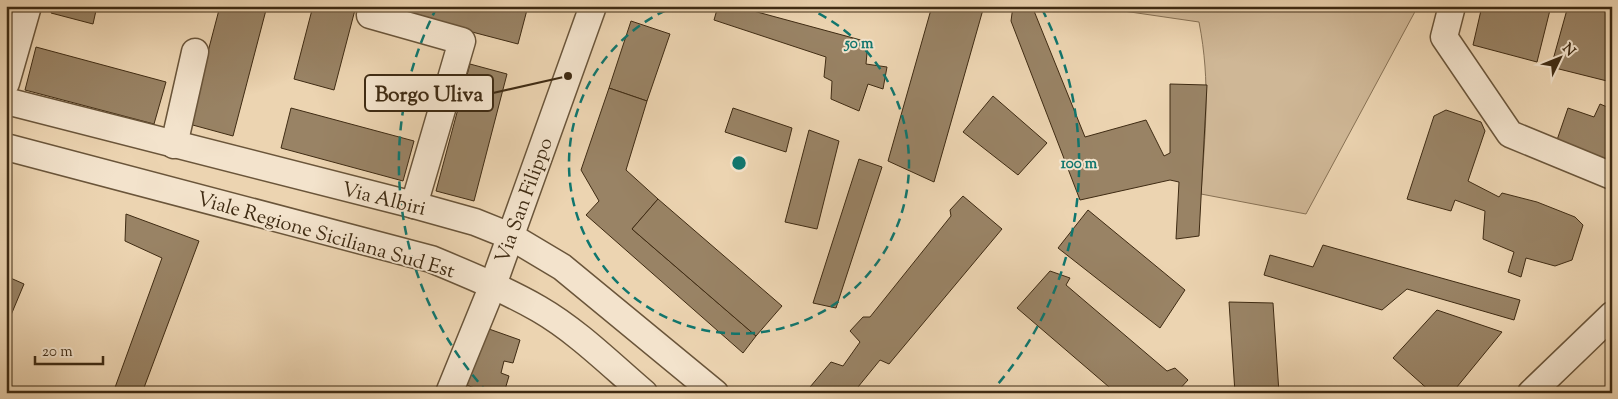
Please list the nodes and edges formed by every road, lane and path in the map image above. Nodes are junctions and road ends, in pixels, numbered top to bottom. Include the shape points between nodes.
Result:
1 (28, 6) edge
2 (372, 6) edge
3 (594, 6) edge
4 (1452, 6) edge
5 (195, 52) dead end
6 (6, 83) edge
7 (6, 101) edge
8 (174, 145) junction
9 (6, 147) edge
10 (1612, 176) edge
11 (414, 205) junction
12 (510, 236) junction
13 (493, 285) junction
14 (1612, 315) edge
15 (449, 393) edge
16 (644, 393) edge
17 (714, 393) edge
18 (1530, 393) edge

1 - 6 street
2 - 11 street via 370,15 462,41
3 - 12 street, Via San Filippo
4 - 10 street via 1444,37 1510,134
5 - 8 street
7 - 8 street, Via Albiri
8 - 11 street, Via Albiri
9 - 13 street, Viale Regione Siciliana Sud Est via 430,260
11 - 12 street, Via Albiri via 475,222
12 - 13 street, Via San Filippo
12 - 17 street, Via Albiri via 562,268
13 - 15 street, Via San Filippo
13 - 16 street, Viale Regione Siciliana Sud Est via 540,310 592,348
14 - 18 street

